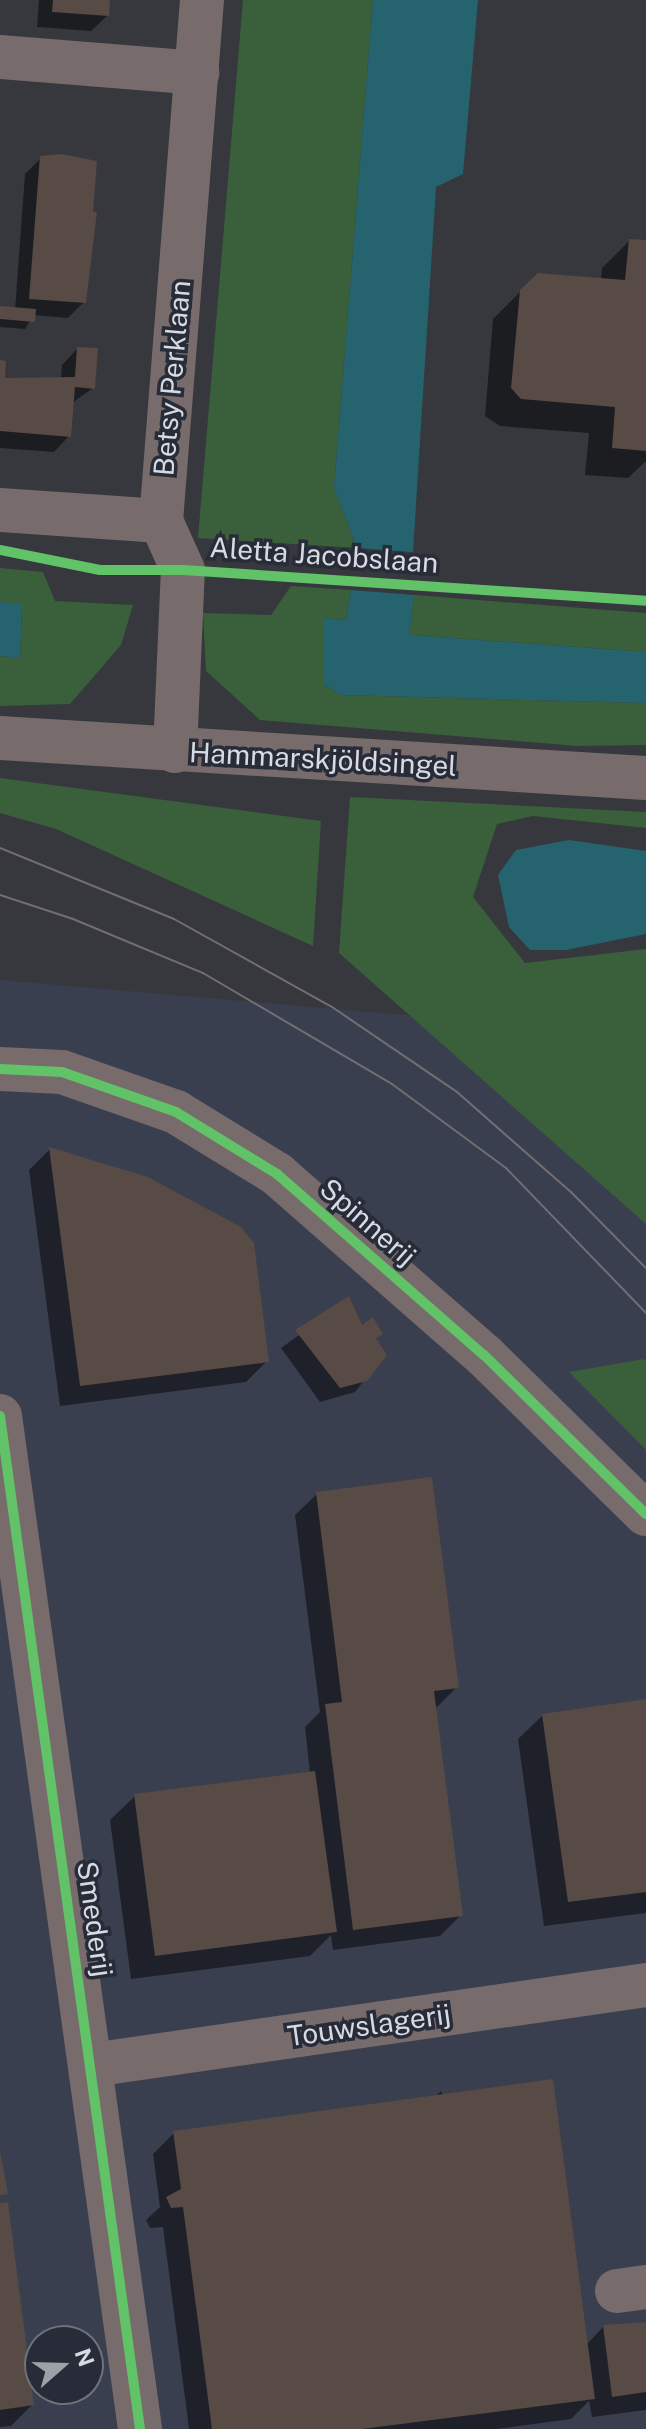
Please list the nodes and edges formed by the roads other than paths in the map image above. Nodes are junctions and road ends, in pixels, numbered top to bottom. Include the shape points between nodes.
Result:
1 (202, 0) edge
2 (0, 57) edge
3 (197, 73) junction
4 (0, 510) edge
5 (161, 521) junction
6 (0, 738) edge
7 (175, 751) junction
8 (646, 778) edge
9 (0, 1069) edge
10 (0, 1416) edge
11 (646, 1514) edge
12 (646, 1985) edge
13 (92, 2065) junction
14 (140, 2429) edge

1 - 3 street, Betsy Perklaan
2 - 3 street
3 - 5 street, Betsy Perklaan
4 - 5 street
5 - 7 street, Betsy Perklaan via 183,570
6 - 7 street, Hammarskjöldsingel
7 - 8 street, Hammarskjöldsingel
9 - 11 street, Spinnerij via 62,1072 176,1112 277,1174 484,1355
10 - 13 street, Smederij
12 - 13 street, Touwslagerij
13 - 14 street, Smederij

